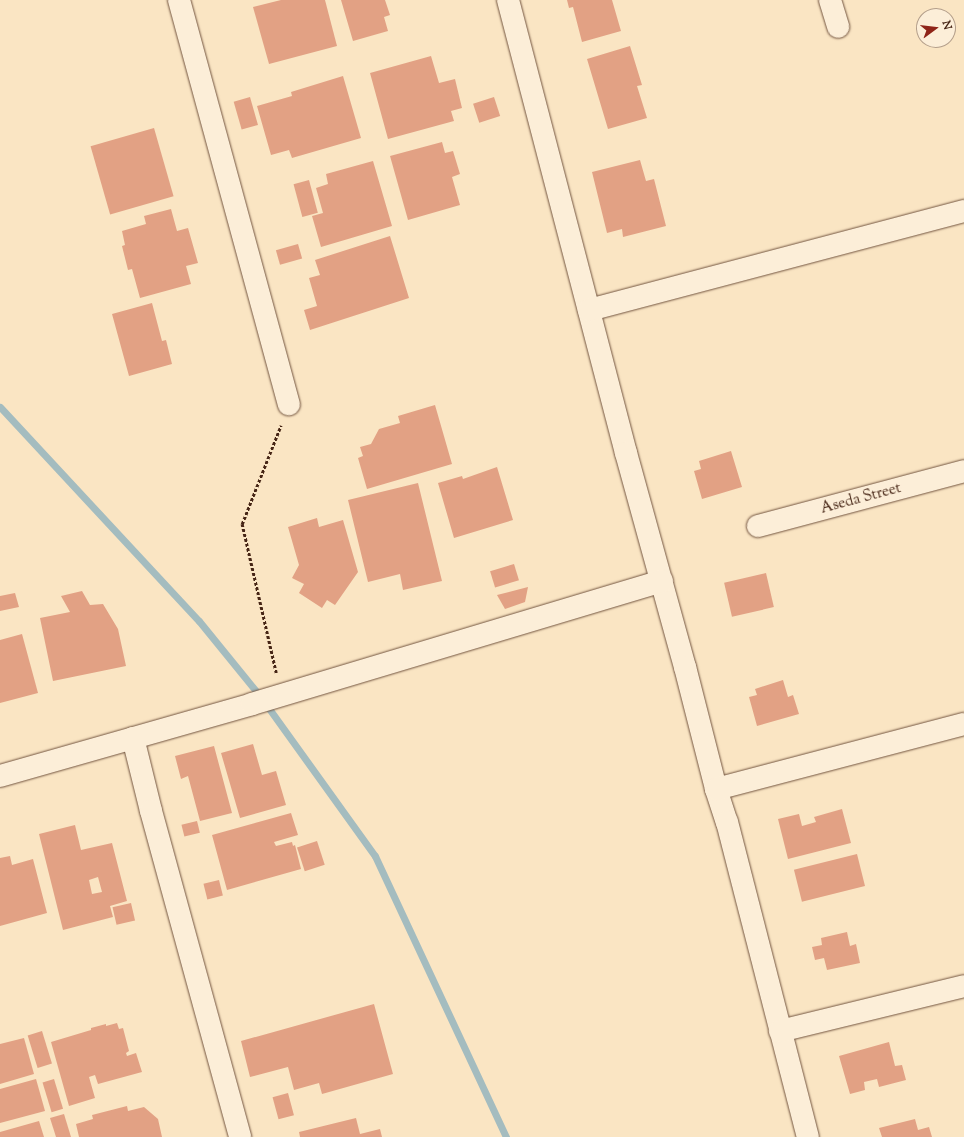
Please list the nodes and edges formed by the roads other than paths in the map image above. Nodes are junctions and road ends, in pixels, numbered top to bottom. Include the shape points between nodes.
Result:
1 (179, 0) edge
2 (508, 0) edge
3 (830, 0) edge
4 (838, 27) dead end
5 (964, 211) edge
6 (589, 310) junction
7 (289, 404) road end
8 (964, 471) edge
9 (758, 526) dead end
10 (662, 581) junction
11 (964, 724) edge
12 (133, 738) junction
13 (0, 776) edge
14 (716, 789) junction
15 (964, 986) edge
16 (780, 1031) junction
17 (240, 1137) edge
18 (808, 1137) edge

1 - 7 street
2 - 6 street
3 - 4 street
5 - 6 street
6 - 10 street
8 - 9 street, Aseda Street
10 - 12 street
10 - 14 street
11 - 14 street
12 - 13 street
12 - 17 street
14 - 16 street via 727,822
15 - 16 street
16 - 18 street

